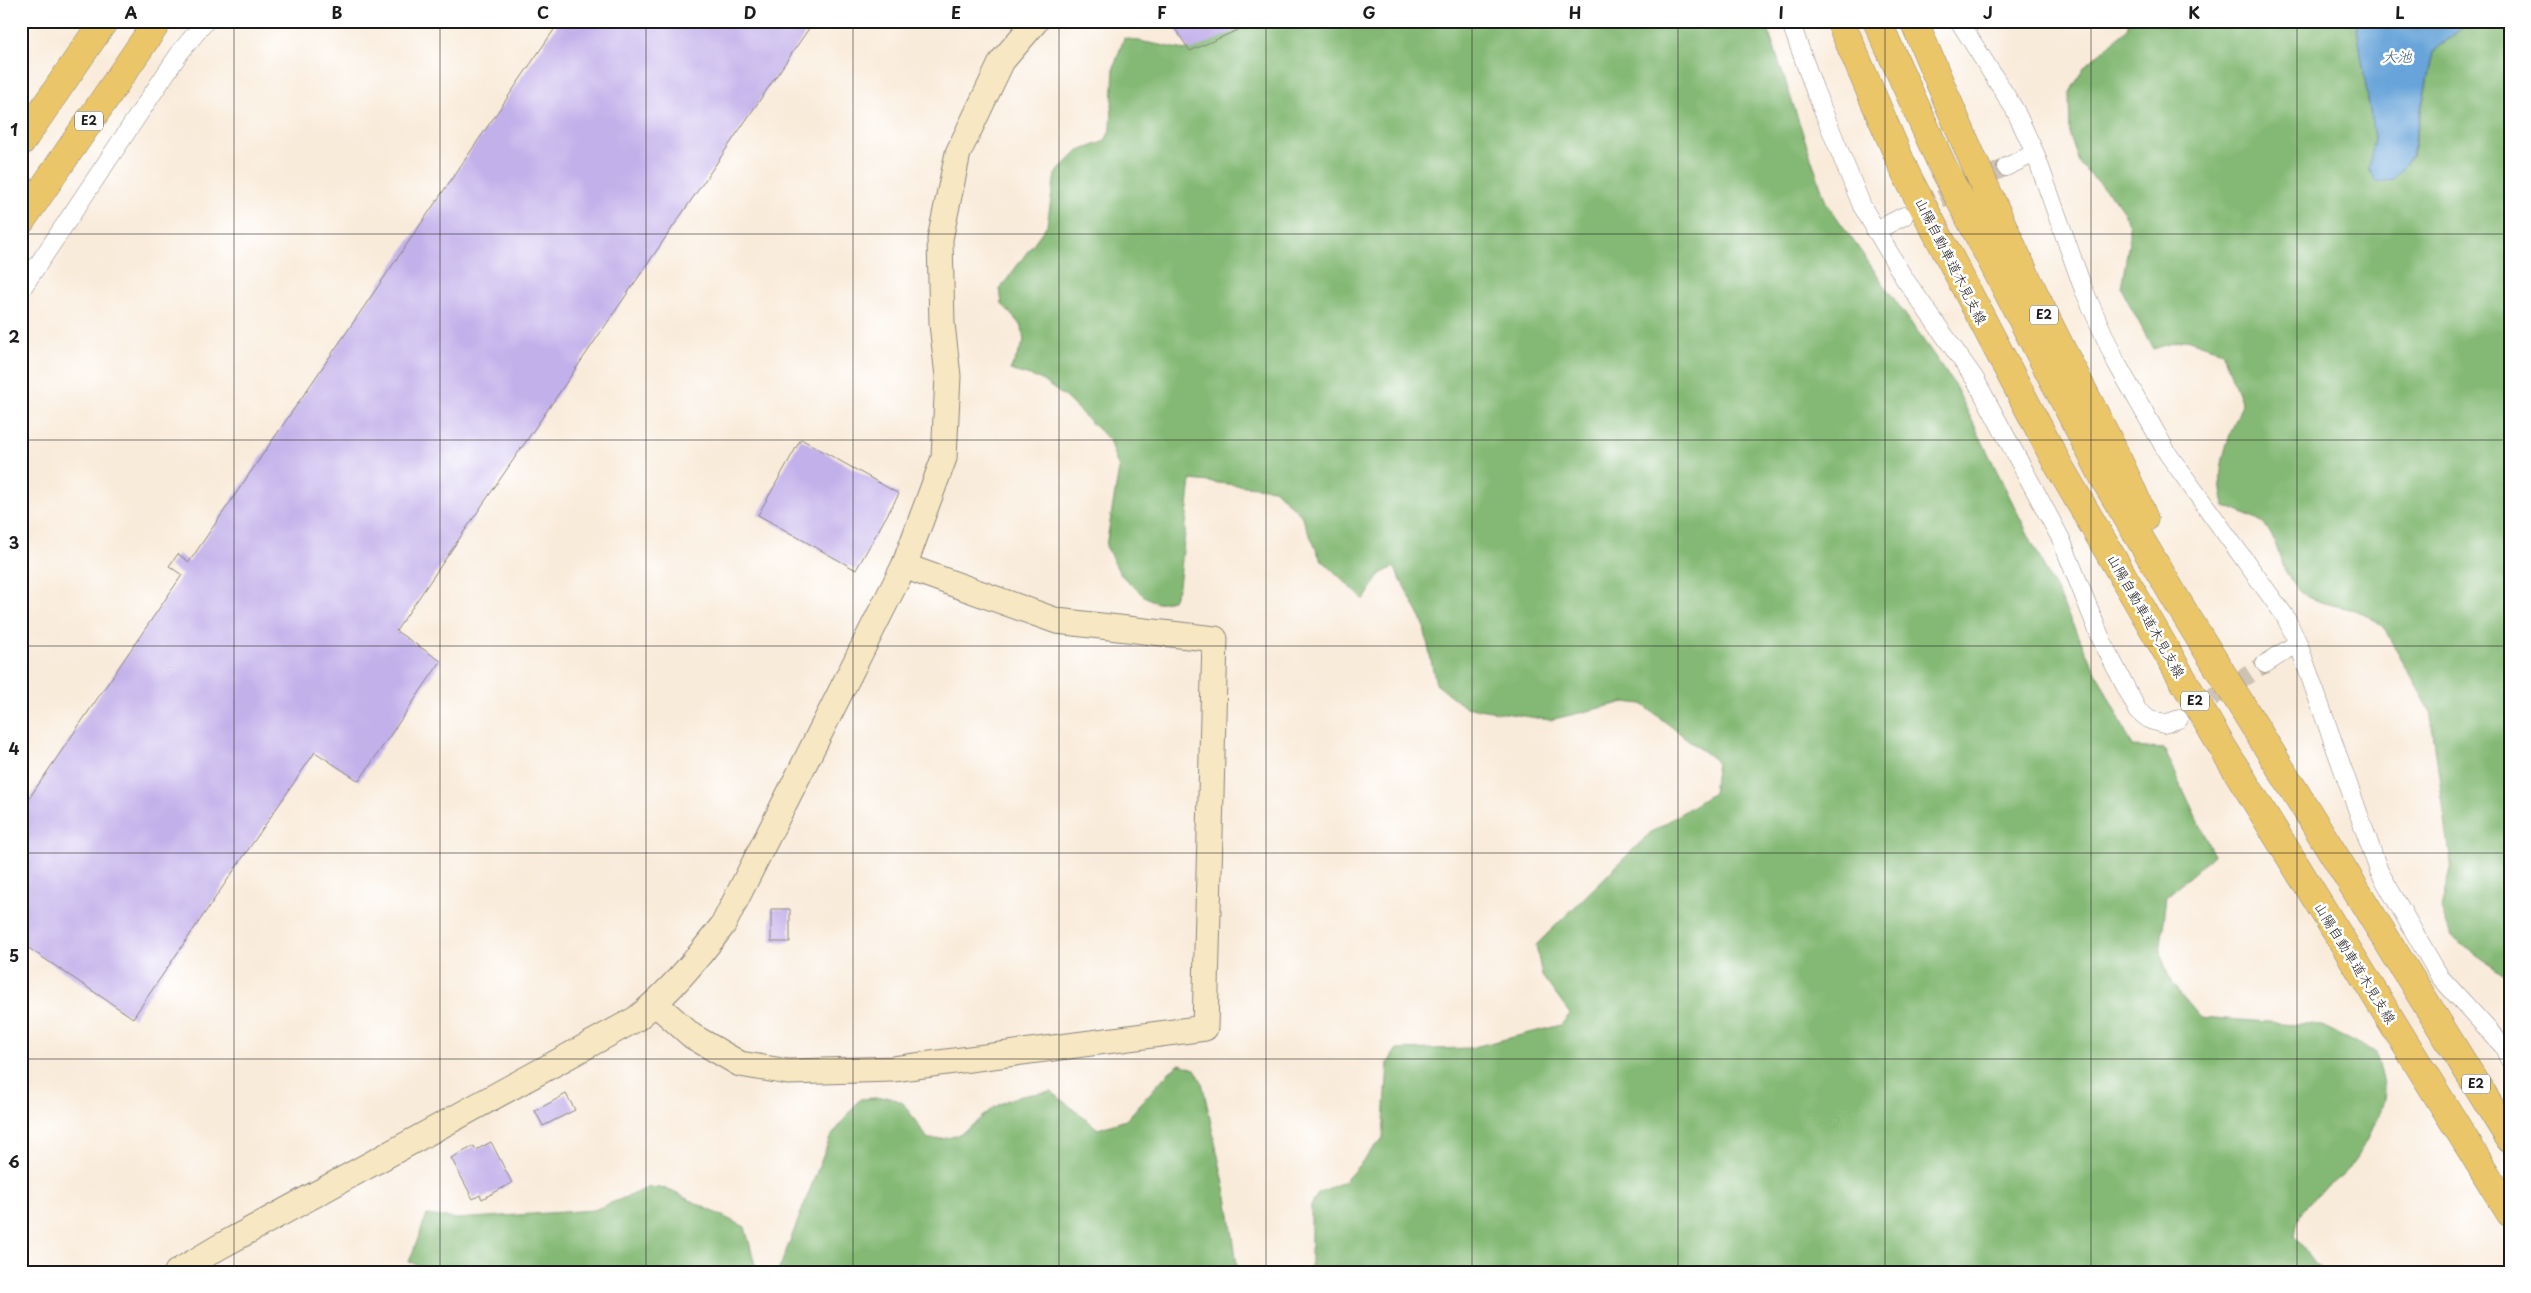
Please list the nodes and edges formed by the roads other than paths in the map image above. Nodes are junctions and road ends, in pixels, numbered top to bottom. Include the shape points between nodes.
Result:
1 (95, 21) edge
2 (104, 21) edge
3 (158, 21) edge
4 (206, 21) edge
5 (1036, 21) edge
6 (1790, 21) edge
7 (1840, 21) edge
8 (1877, 21) edge
9 (1914, 21) edge
10 (1959, 21) edge
11 (40, 115) junction
12 (21, 142) edge
13 (2035, 153) junction
14 (2006, 167) tunnel mouth
15 (1904, 216) tunnel mouth
16 (21, 221) edge
17 (1875, 231) junction
18 (21, 290) edge
19 (904, 566) junction
20 (2180, 606) junction
21 (2298, 642) junction
22 (2265, 664) tunnel mouth
23 (2178, 719) tunnel mouth
24 (656, 1004) junction
25 (2510, 1061) edge
26 (2510, 1139) edge
27 (2510, 1213) edge
28 (177, 1272) edge

1 - 11 highway
2 - 11 highway
3 - 16 highway, E2
4 - 18 street via 181,51
5 - 19 street via 1002,61 958,154 940,239 942,324 948,376 944,458
6 - 17 street via 1815,91
7 - 27 highway, 山陽自動車道木見支線 / E2 via 1906,174 2056,461 2218,740
8 - 20 highway via 1941,163 2021,320 2108,485
9 - 20 highway, E2 via 2041,308 2127,476
10 - 13 street via 2015,110
11 - 12 highway
13 - 14 street
13 - 21 street via 2083,288 2116,362 2168,454 2285,616
15 - 17 street
17 - 23 street via 1974,379 2061,539 2102,641 2138,710 2150,720 2164,724
19 - 24 street via 723,925
19 - 24 street via 1057,621 1215,639 1205,1028 893,1069 788,1072 740,1064 692,1036
20 - 26 highway, E2
21 - 22 street
21 - 25 street via 2379,871 2440,977 2503,1046
24 - 28 street via 636,1019

